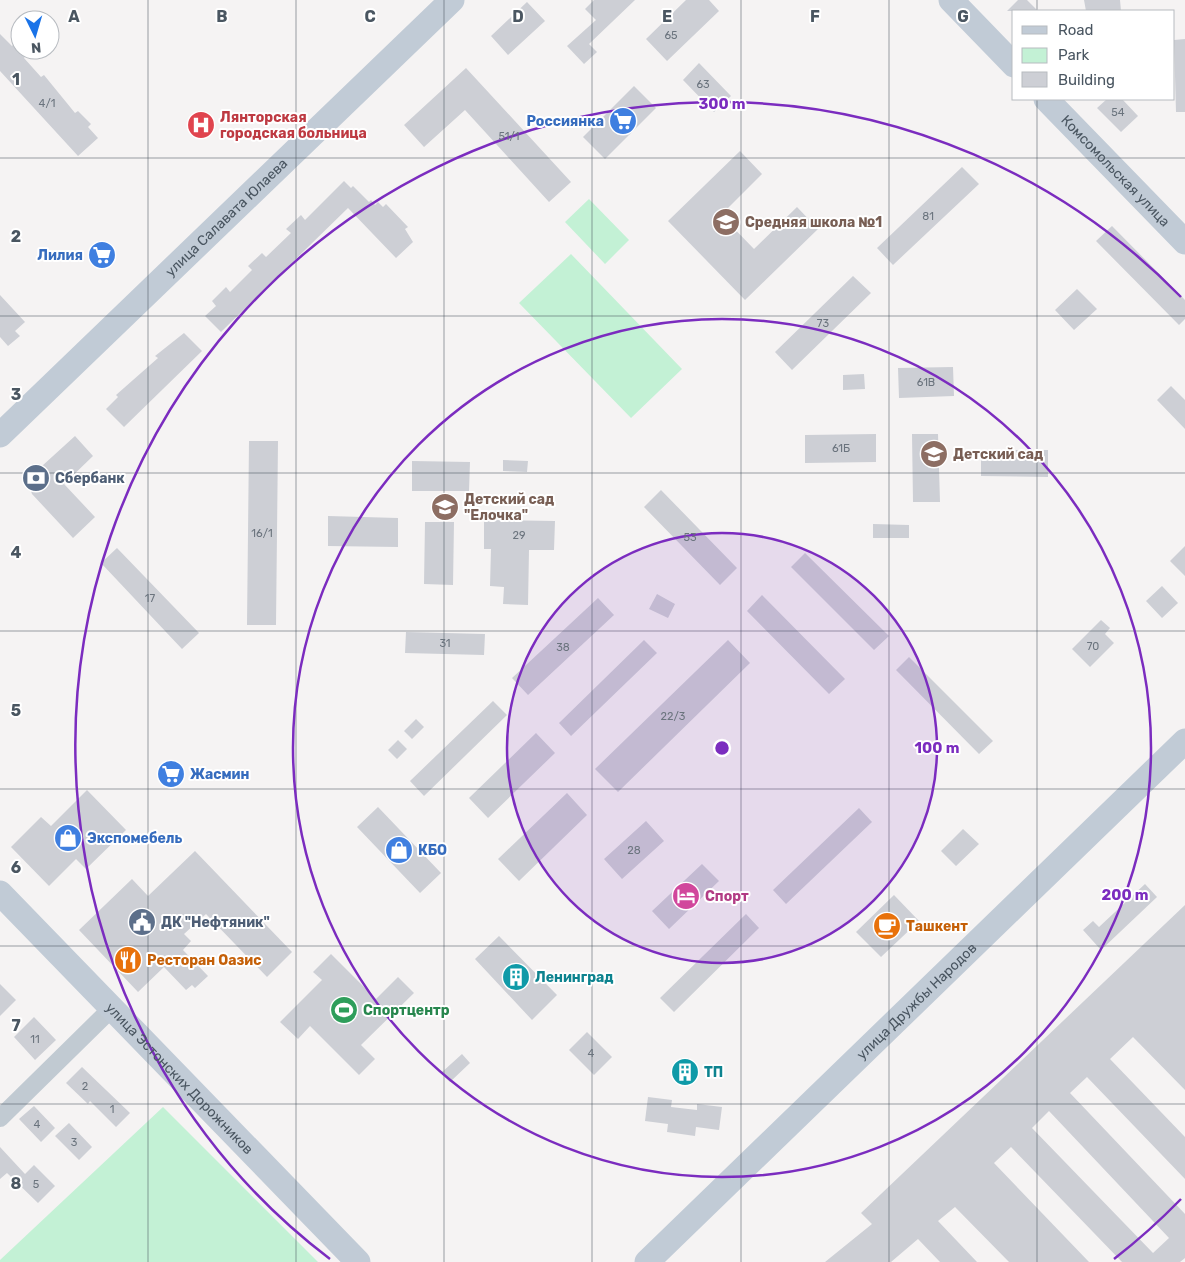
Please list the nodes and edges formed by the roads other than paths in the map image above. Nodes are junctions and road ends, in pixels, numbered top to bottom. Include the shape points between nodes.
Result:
1 (452, 0) edge
2 (951, 0) edge
3 (1012, 63) edge
4 (1047, 100) edge
5 (1185, 242) edge
6 (0, 435) edge
7 (1185, 741) edge
8 (0, 893) edge
9 (112, 1008) junction
10 (0, 1118) edge
11 (358, 1262) edge
12 (647, 1262) edge

1 - 6 main road, улица Салавата Юлаева
2 - 3 main road
4 - 5 main road, Комсомольская улица
7 - 12 main road, улица Дружбы Народов
8 - 9 main road, улица Эстонских Дорожников
9 - 10 street
9 - 11 main road, улица Эстонских Дорожников

